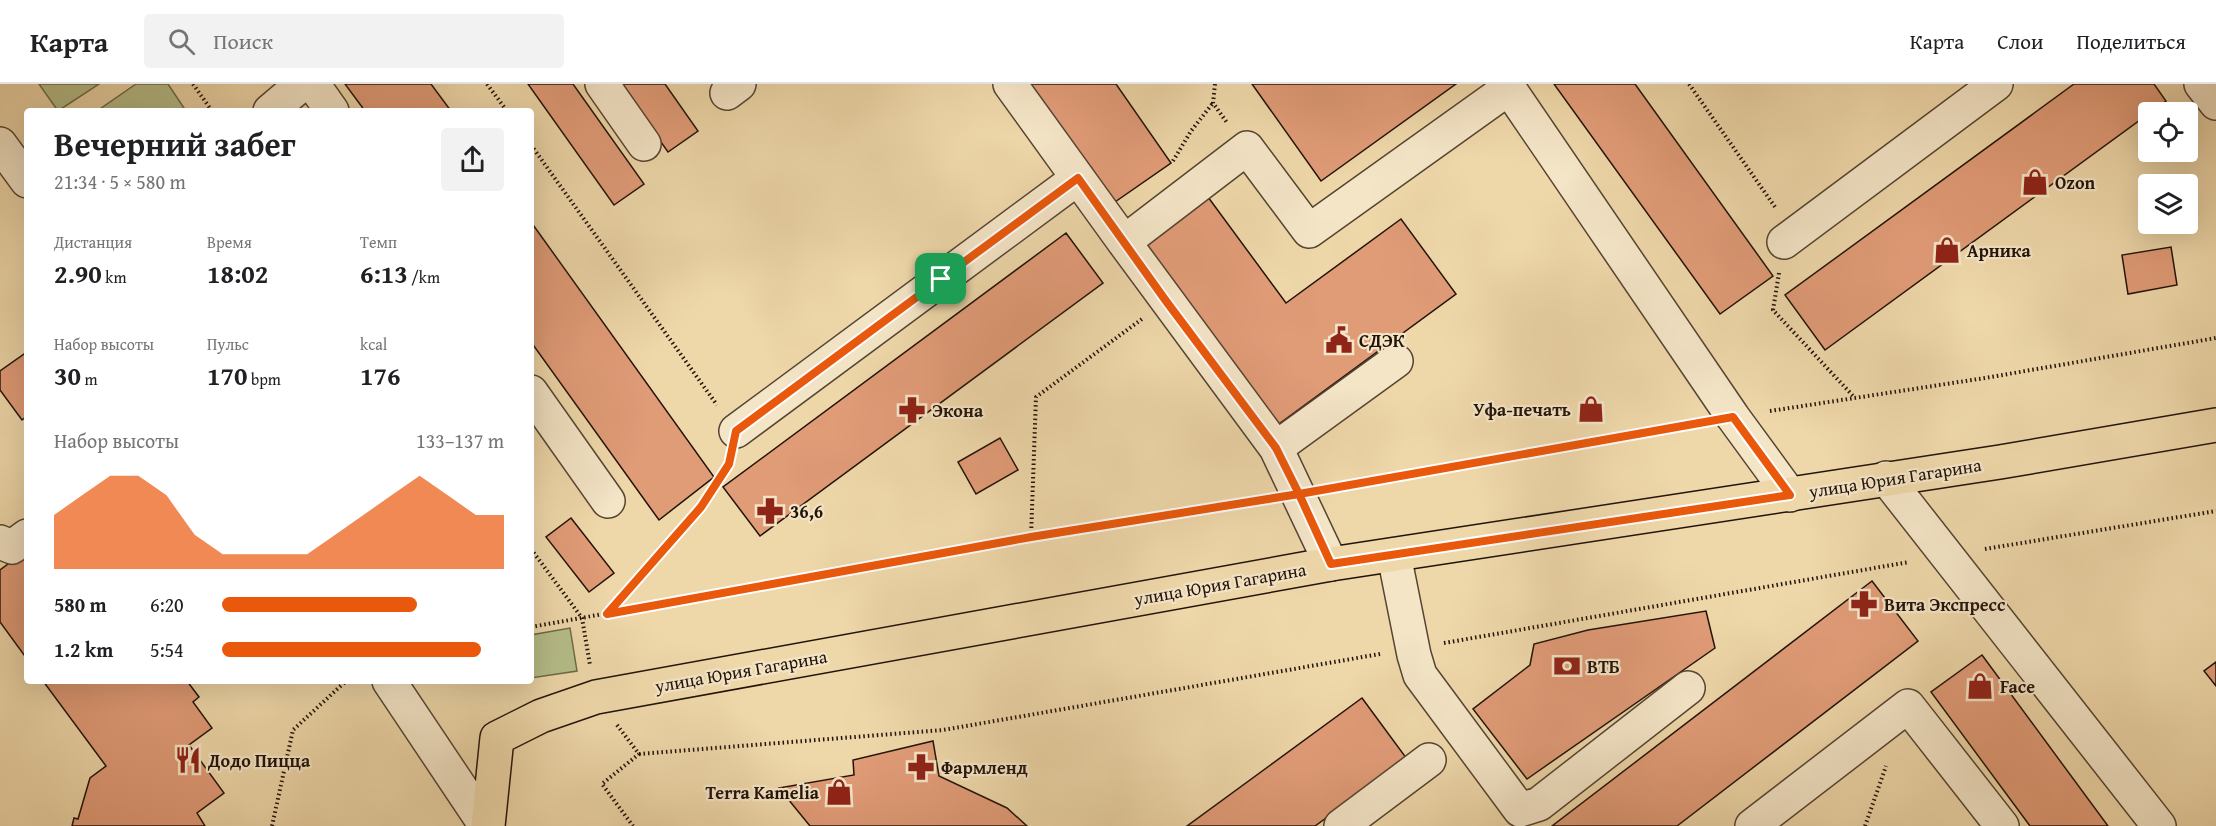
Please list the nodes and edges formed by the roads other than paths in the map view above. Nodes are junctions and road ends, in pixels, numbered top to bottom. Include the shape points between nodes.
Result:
1 (302, 84) edge
2 (313, 84) edge
3 (602, 84) edge
4 (1010, 84) edge
5 (1996, 84) edge
6 (2201, 84) edge
7 (1508, 86) edge
8 (2216, 103) edge
9 (274, 108) edge
10 (330, 108) edge
11 (0, 144) edge
12 (644, 144) dead end
13 (24, 177) edge
14 (1078, 178) junction
15 (1124, 242) junction
16 (1784, 242) dead end
17 (1396, 361) dead end
18 (534, 396) edge
19 (2216, 424) edge
20 (736, 431) road end
21 (1276, 448) junction
22 (1886, 478) junction
23 (1790, 495) junction
24 (608, 501) dead end
25 (24, 538) edge
26 (0, 542) edge
27 (1394, 555) junction
28 (1331, 564) junction
29 (391, 684) edge
30 (1688, 688) dead end
31 (1429, 760) dead end
32 (487, 826) edge
33 (1341, 826) edge
34 (1752, 826) edge
35 (2001, 826) edge
36 (2159, 826) edge

1 - 9 street
2 - 10 street
3 - 12 street
4 - 14 street
5 - 16 street
6 - 8 street
7 - 15 street via 1309,231 1247,148
7 - 23 street
11 - 13 street
14 - 15 street
14 - 20 street
15 - 21 street
17 - 21 street
18 - 24 street
19 - 22 main road, улица Юрия Гагарина
21 - 28 street
22 - 23 main road, улица Юрия Гагарина
22 - 36 street
23 - 27 main road, улица Юрия Гагарина
25 - 26 street via 12,547
27 - 28 main road, улица Юрия Гагарина
27 - 30 street via 1420,675 1520,810 1539,804
28 - 32 main road, улица Юрия Гагарина via 596,697 541,716 497,738
29 - 32 street
31 - 33 street
34 - 35 street via 1908,706

